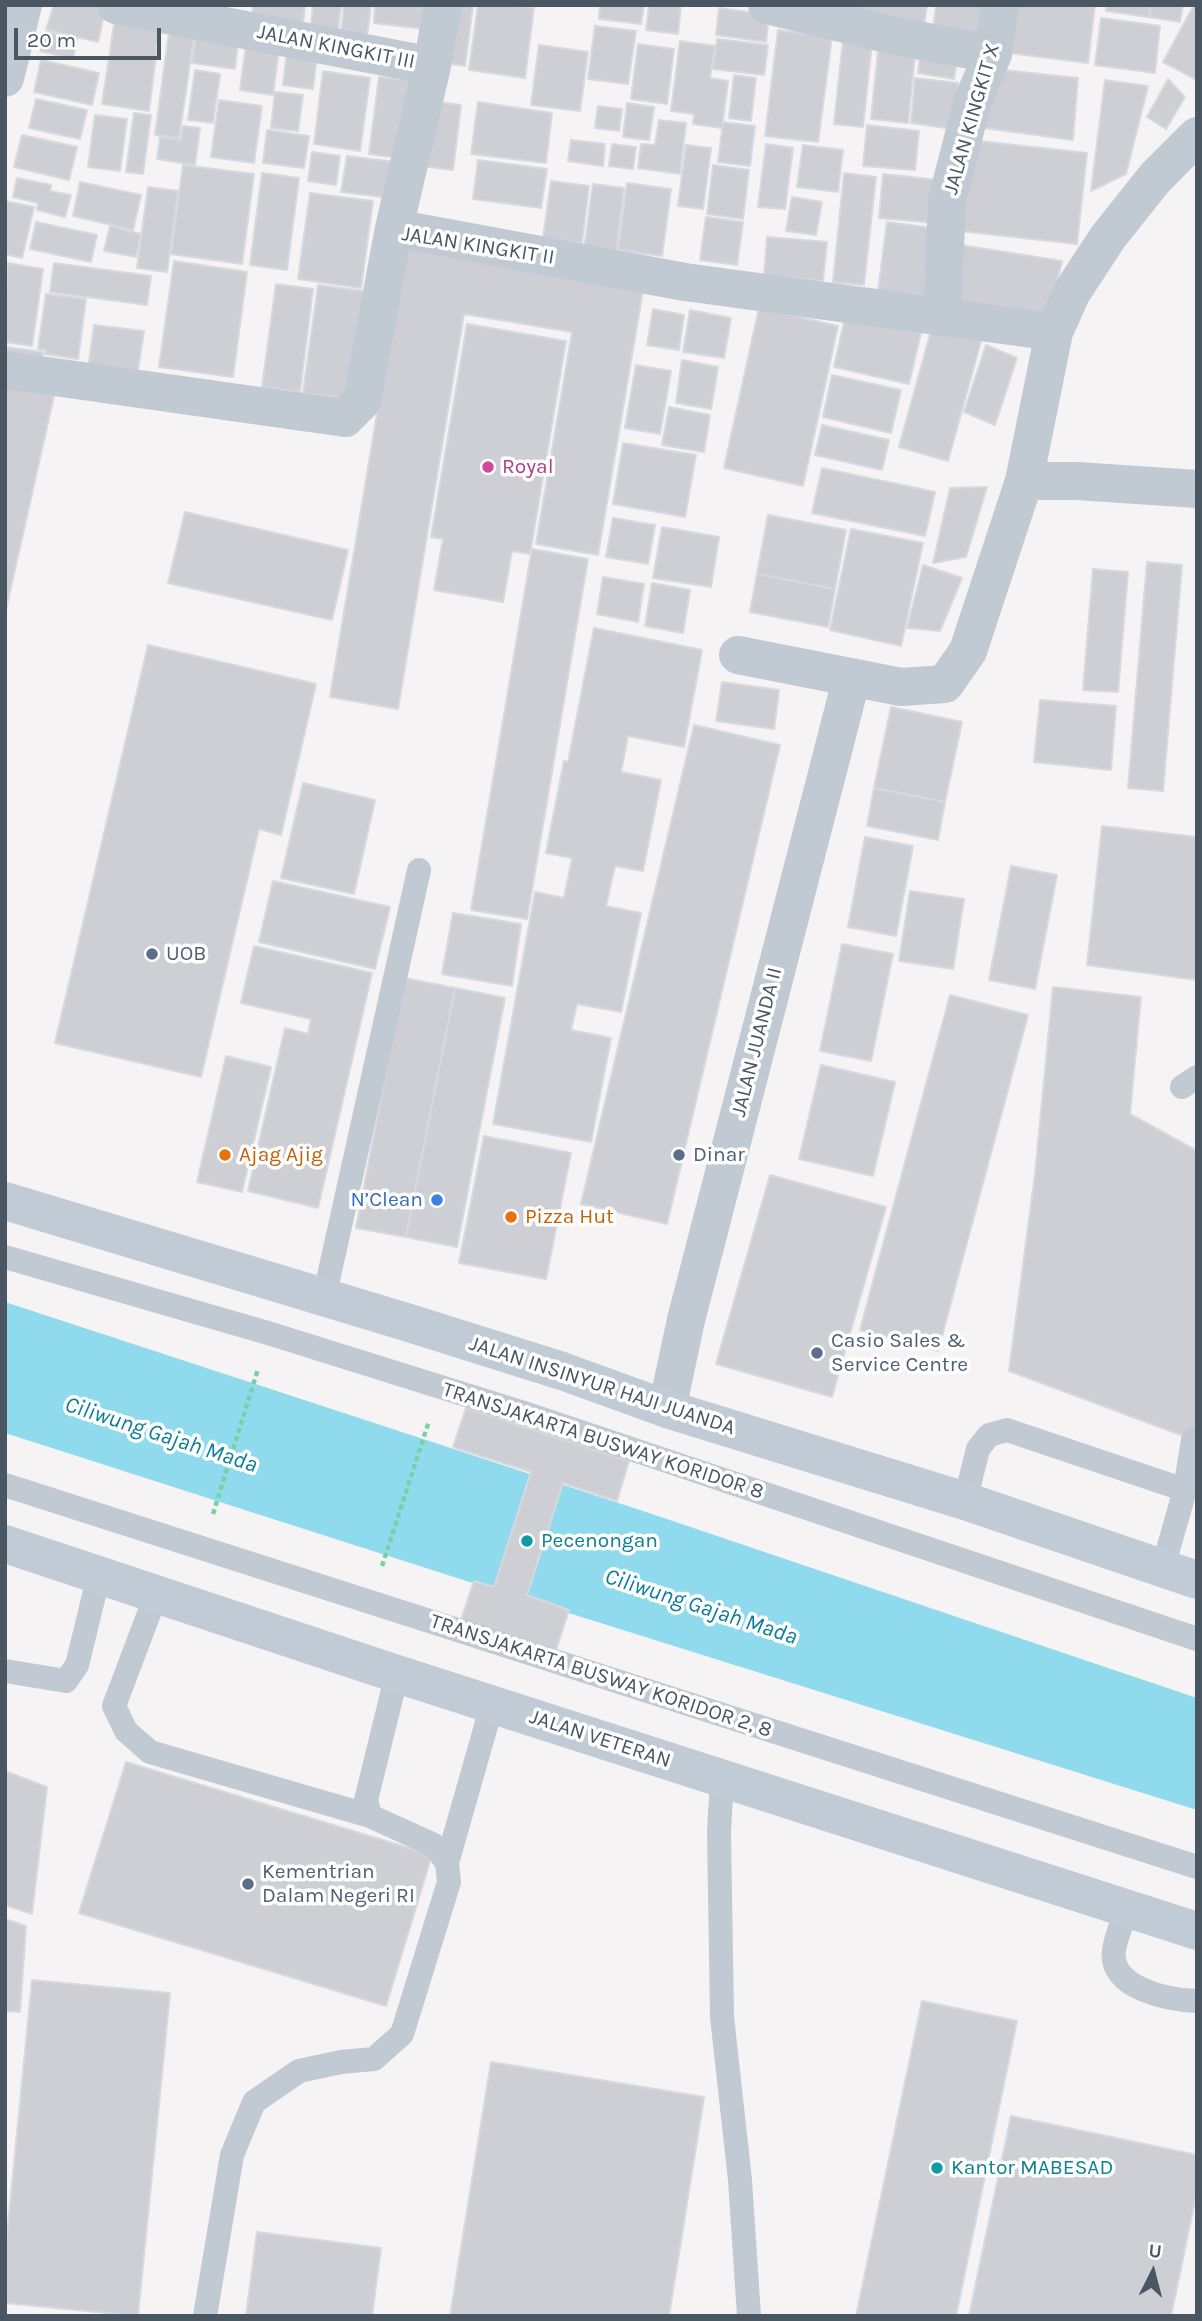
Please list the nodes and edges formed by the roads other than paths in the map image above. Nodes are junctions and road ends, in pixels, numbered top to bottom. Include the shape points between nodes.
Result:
1 (23, 5) edge
2 (116, 5) edge
3 (443, 5) edge
4 (766, 5) edge
5 (1000, 5) edge
6 (993, 54) junction
7 (432, 66) junction
8 (5, 78) edge
9 (1197, 136) edge
10 (394, 228) junction
11 (942, 316) junction
12 (1054, 332) junction
13 (5, 370) edge
14 (1024, 481) junction
15 (1197, 489) edge
16 (738, 655) dead end
17 (852, 677) junction
18 (419, 870) dead end
19 (5, 1200) edge
20 (5, 1257) edge
21 (324, 1298) junction
22 (667, 1409) junction
23 (1193, 1440) dead end
24 (5, 1485) edge
25 (1185, 1490) junction
26 (965, 1501) junction
27 (5, 1544) edge
28 (1180, 1573) edge
29 (99, 1575) junction
30 (156, 1595) junction
31 (1197, 1639) edge
32 (5, 1671) edge
33 (397, 1674) junction
34 (492, 1705) junction
35 (722, 1779) junction
36 (370, 1815) junction
37 (447, 1863) junction
38 (1197, 1867) edge
39 (1127, 1908) junction
40 (1197, 1930) edge
41 (1197, 2001) edge
42 (205, 2316) edge
43 (749, 2316) edge

1 - 8 street
2 - 7 street, JALAN KINGKIT III
3 - 7 street
4 - 6 street
5 - 6 street, JALAN KINGKIT X
6 - 11 street, JALAN KINGKIT X via 973,100 947,201
7 - 10 street
9 - 12 street via 1155,178 1108,237 1072,292
10 - 11 street, JALAN KINGKIT II via 685,282
10 - 13 street, JALAN KINGKIT II via 362,401 345,418
11 - 12 street, JALAN KINGKIT II
12 - 14 street
14 - 15 street
14 - 17 street via 968,652 945,684 901,687
16 - 17 street
17 - 22 street, JALAN JUANDA II
18 - 21 lane
19 - 21 main road, JALAN INSINYUR HAJI JUANDA
20 - 31 lane, TRANSJAKARTA BUSWAY KORIDOR 8 via 527,1414
21 - 22 main road, JALAN INSINYUR HAJI JUANDA via 562,1371
22 - 26 main road, JALAN INSINYUR HAJI JUANDA
23 - 25 lane
24 - 38 lane, TRANSJAKARTA BUSWAY KORIDOR 2, 8
25 - 26 lane via 1007,1430 989,1435 978,1448
25 - 28 lane
26 - 28 main road, JALAN INSINYUR HAJI JUANDA
27 - 29 main road, JALAN VETERAN
29 - 30 main road, JALAN VETERAN
29 - 32 lane via 77,1665 66,1681
30 - 33 main road, JALAN VETERAN
30 - 36 lane via 114,1706 126,1731 150,1752
33 - 34 main road, JALAN VETERAN
33 - 36 lane via 366,1800
34 - 35 main road, JALAN VETERAN
34 - 37 lane
35 - 39 main road, JALAN VETERAN
35 - 43 lane via 722,2017
36 - 37 lane via 434,1845
37 - 42 lane via 449,1882 402,2034 374,2059 299,2071 254,2102 232,2155
39 - 40 main road, JALAN VETERAN
39 - 41 lane via 1113,1952 1117,1973 1148,1991

